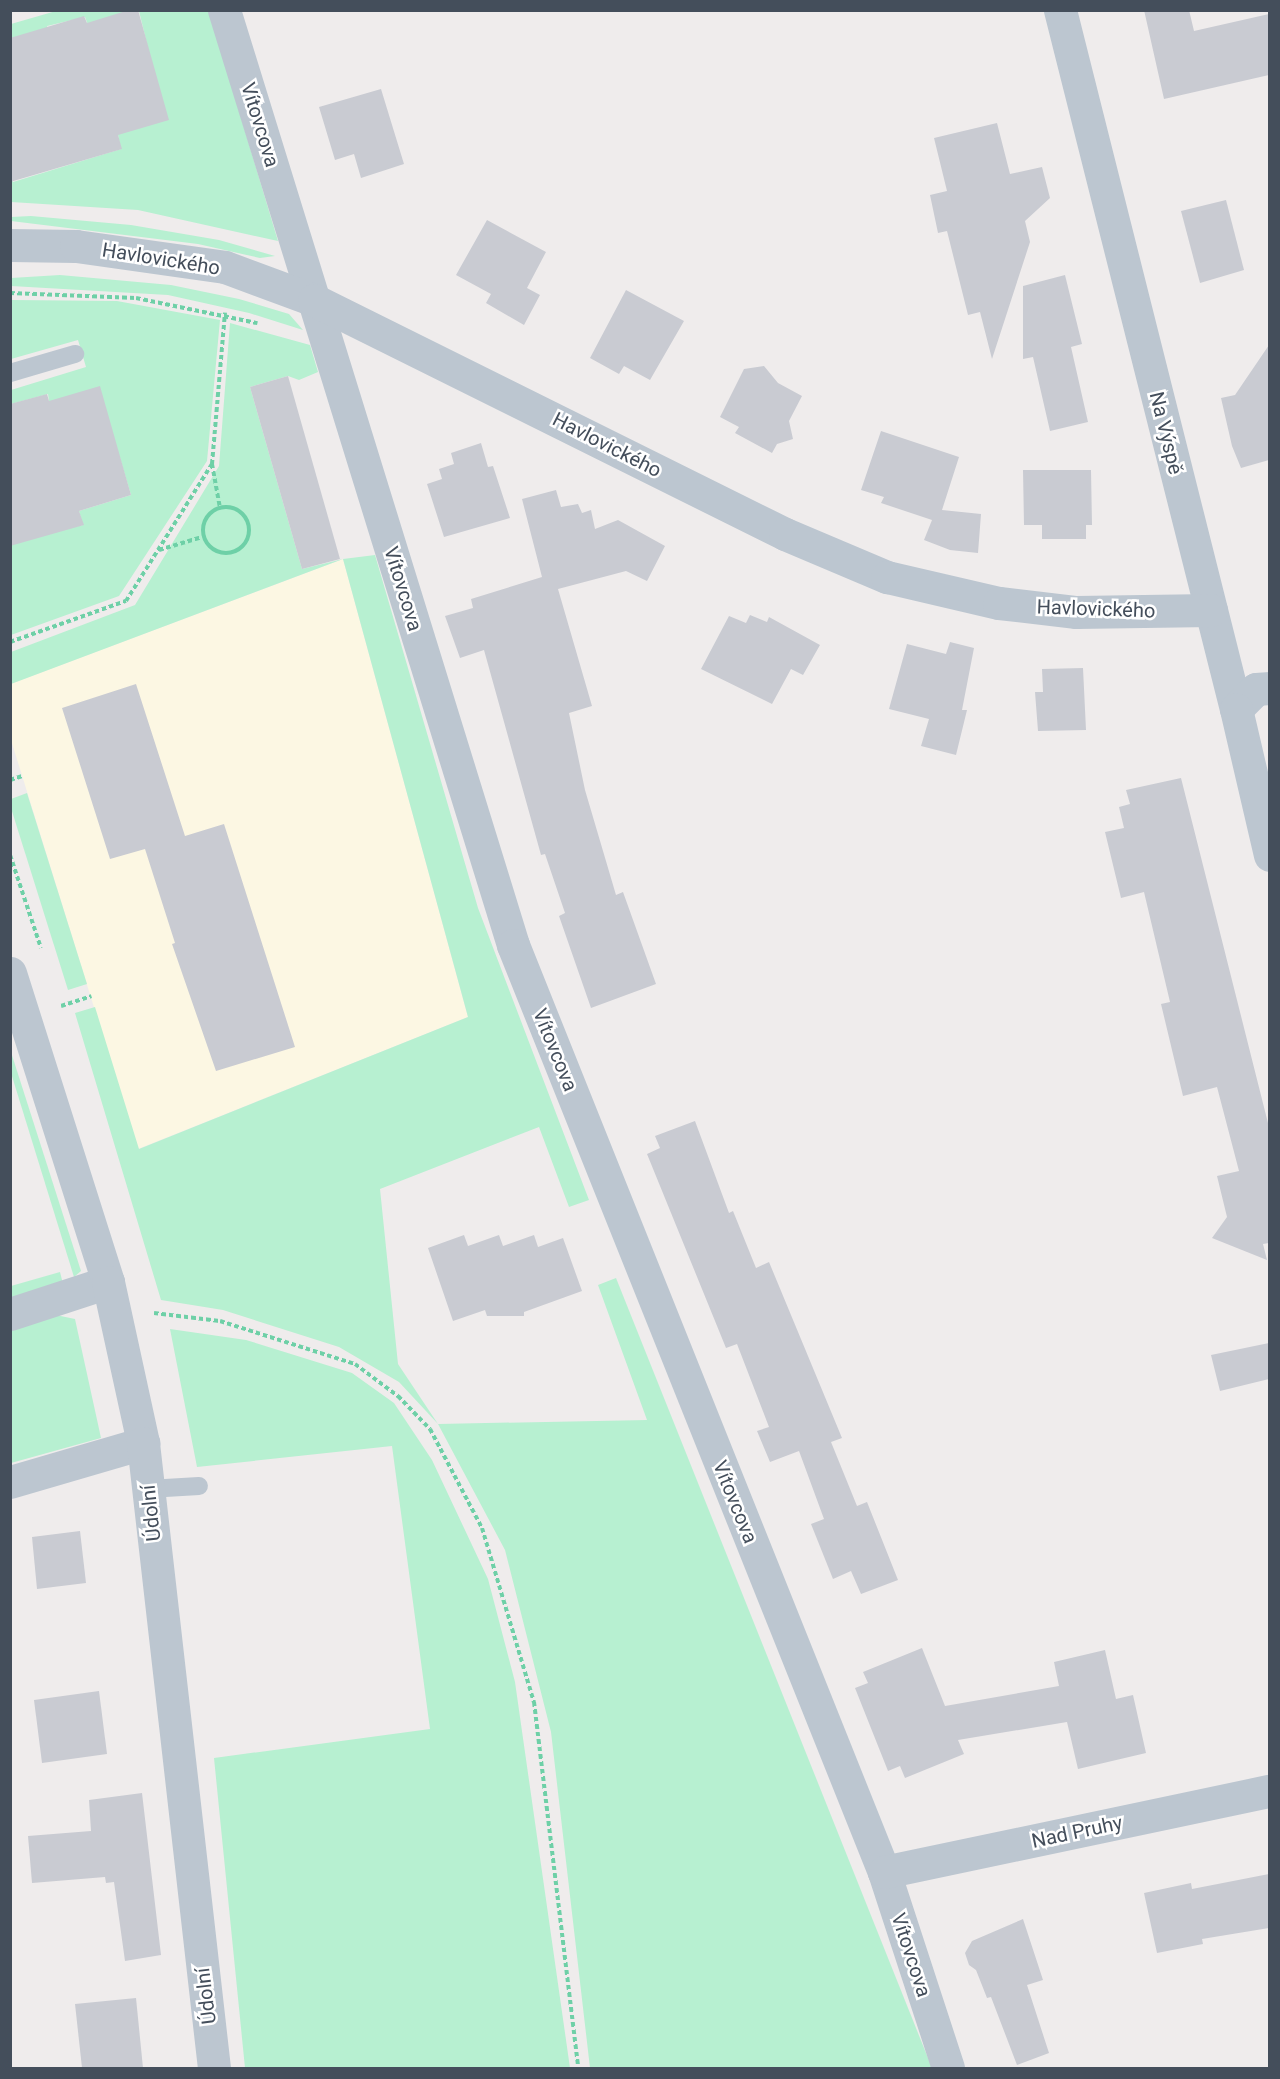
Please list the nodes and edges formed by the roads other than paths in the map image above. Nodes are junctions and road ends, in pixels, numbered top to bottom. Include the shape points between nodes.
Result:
1 (224, 10) edge
2 (1060, 10) edge
3 (10, 245) edge
4 (314, 300) junction
5 (75, 354) dead end
6 (10, 373) edge
7 (1211, 610) junction
8 (1269, 688) edge
9 (1236, 709) junction
10 (1269, 855) edge
11 (10, 973) edge
12 (111, 1295) junction
13 (10, 1314) edge
14 (143, 1443) junction
15 (10, 1482) edge
16 (199, 1486) dead end
17 (148, 1489) junction
18 (1269, 1791) edge
19 (884, 1872) junction
20 (214, 2068) edge
21 (948, 2068) edge

1 - 4 street, Vítovcova
2 - 7 street, Na Výspě
3 - 4 street, Havlovického via 76,246 225,267
4 - 7 street, Havlovického via 785,534 887,577 999,603 1076,612
4 - 19 street, Vítovcova via 513,945
5 - 6 lane
7 - 9 street, Na Výspě
8 - 9 street via 1256,689
9 - 10 street, Na Výspě
11 - 12 street, Údolní
12 - 13 street
12 - 14 street, Údolní
14 - 15 street
14 - 17 street, Údolní
16 - 17 lane
17 - 20 street, Údolní
18 - 19 street, Nad Pruhy
19 - 21 street, Vítovcova

